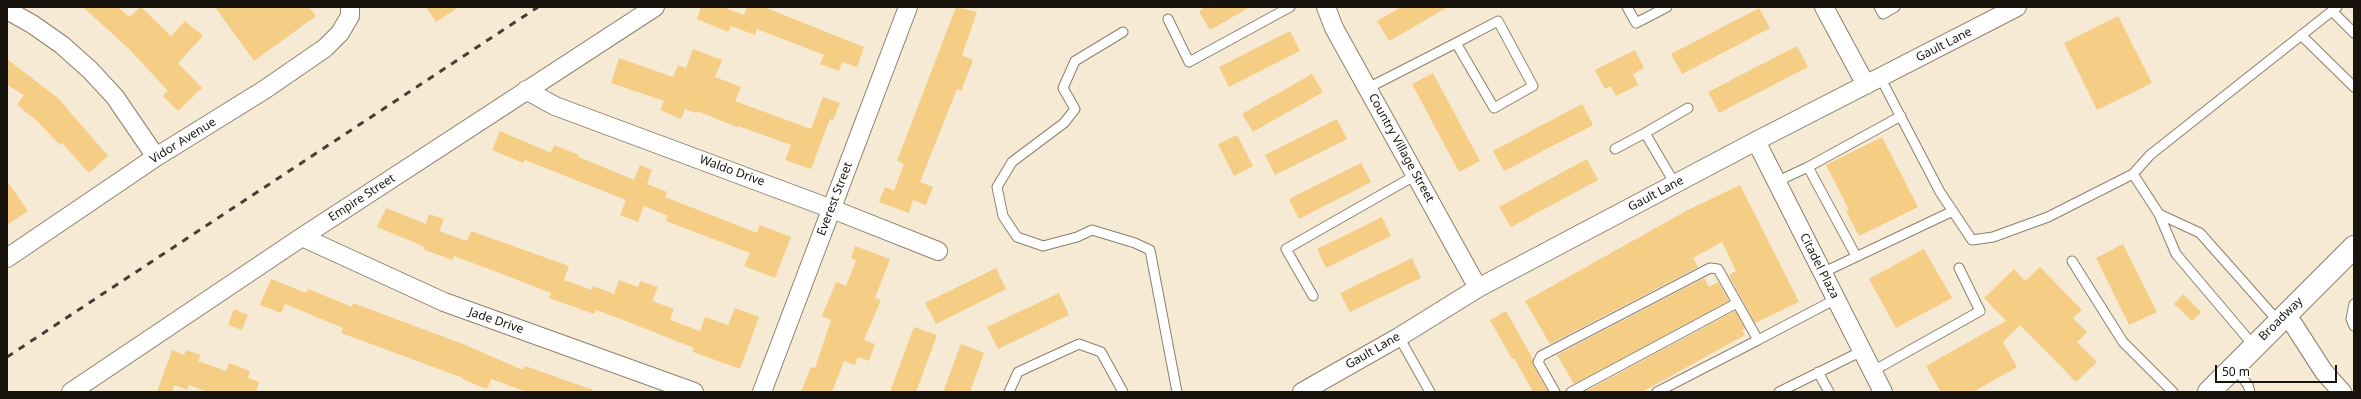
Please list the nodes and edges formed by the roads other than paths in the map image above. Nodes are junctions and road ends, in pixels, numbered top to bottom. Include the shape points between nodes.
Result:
1 (655, 7) edge
2 (1290, 7) edge
3 (1326, 7) edge
4 (1628, 7) edge
5 (1667, 7) edge
6 (1824, 7) edge
7 (1879, 7) edge
8 (1895, 7) edge
9 (2017, 7) edge
10 (904, 8) edge
11 (2334, 9) edge
12 (7, 10) edge
13 (350, 12) edge
14 (1168, 19) dead end
15 (1123, 32) dead end
16 (2354, 33) edge
17 (2301, 35) junction
18 (1456, 43) junction
19 (1873, 81) junction
20 (2354, 87) edge
21 (1368, 88) junction
22 (526, 90) junction
23 (1688, 108) dead end
24 (1901, 116) junction
25 (1645, 133) junction
26 (1756, 141) junction
27 (1615, 149) dead end
28 (156, 157) junction
29 (1808, 167) junction
30 (2133, 174) junction
31 (1416, 175) junction
32 (1776, 182) junction
33 (1675, 184) junction
34 (832, 208) junction
35 (1953, 211) junction
36 (2160, 214) junction
37 (302, 237) junction
38 (938, 251) dead end
39 (2351, 255) edge
40 (1856, 256) junction
41 (7, 258) edge
42 (2072, 261) dead end
43 (1959, 268) dead end
44 (1822, 273) junction
45 (1478, 288) junction
46 (1313, 296) dead end
47 (1836, 299) junction
48 (1737, 303) junction
49 (2354, 309) edge
50 (2282, 317) junction
51 (2354, 326) edge
52 (1399, 337) junction
53 (1758, 340) junction
54 (2254, 346) junction
55 (1862, 351) junction
56 (2234, 367) junction
57 (1872, 371) junction
58 (1818, 372) junction
59 (84, 389) edge
60 (694, 392) edge
61 (762, 392) edge
62 (1009, 392) edge
63 (1123, 392) edge
64 (1177, 392) edge
65 (1302, 392) edge
66 (1428, 392) edge
67 (1555, 392) edge
68 (1571, 392) edge
69 (1657, 392) edge
70 (1779, 392) edge
71 (1829, 392) edge
72 (1883, 392) edge
73 (2173, 392) edge
74 (2209, 392) edge
75 (2250, 392) edge
76 (2342, 392) edge

1 - 22 street, Empire Street
2 - 14 lane via 1189,62
3 - 21 street, Country Village Street via 1334,28
4 - 5 lane via 1636,23
6 - 19 street
7 - 8 lane via 1883,14
9 - 19 street, Gault Lane
10 - 34 street, Everest Street
11 - 16 lane
11 - 17 lane
12 - 28 street via 62,45 90,70 115,97
13 - 28 street, Vidor Avenue via 326,48
15 - 64 lane via 1075,61 1063,88 1075,109 1064,123 1012,162 997,187 1002,216 1016,236 1044,246 1092,230 1150,250
17 - 20 lane
17 - 30 lane via 2150,155
18 - 18 lane via 1498,21 1533,86 1494,108
18 - 21 lane
19 - 24 lane
19 - 26 street, Gault Lane
21 - 31 street, Country Village Street
22 - 34 street, Waldo Drive via 556,106
22 - 37 street, Empire Street
23 - 25 lane
24 - 29 lane
24 - 35 lane via 1940,192
25 - 27 lane
25 - 33 lane
26 - 32 street, Citadel Plaza
26 - 33 street, Gault Lane
28 - 41 street, Vidor Avenue
29 - 32 lane
29 - 40 lane
30 - 35 lane via 2048,217 1993,238 1972,240
30 - 36 lane
31 - 45 street, Country Village Street
31 - 46 lane via 1286,249
32 - 44 street, Citadel Plaza
33 - 45 street, Gault Lane
34 - 38 street, Waldo Drive
34 - 61 street, Everest Street
35 - 40 lane
36 - 50 lane via 2200,233
36 - 54 lane via 2176,254
37 - 59 street, Empire Street
37 - 60 street, Jade Drive via 444,302
39 - 50 main road, Broadway
40 - 44 lane
42 - 73 lane via 2123,342
43 - 57 lane via 1980,311
44 - 47 street, Citadel Plaza
45 - 52 street, Gault Lane
47 - 53 lane
47 - 55 street, Citadel Plaza
48 - 53 lane
48 - 67 lane via 1718,269 1710,268 1541,356 1538,362
48 - 68 lane
49 - 51 lane via 2351,319
50 - 54 main road, Broadway
50 - 76 street
52 - 65 street, Gault Lane
52 - 66 lane
53 - 69 lane
54 - 56 main road, Broadway
55 - 57 street, Citadel Plaza
55 - 58 lane
56 - 74 main road, Broadway
56 - 75 lane via 2248,385
57 - 72 street, Citadel Plaza
58 - 70 lane
58 - 71 lane
62 - 63 lane via 1018,372 1079,344 1101,352

